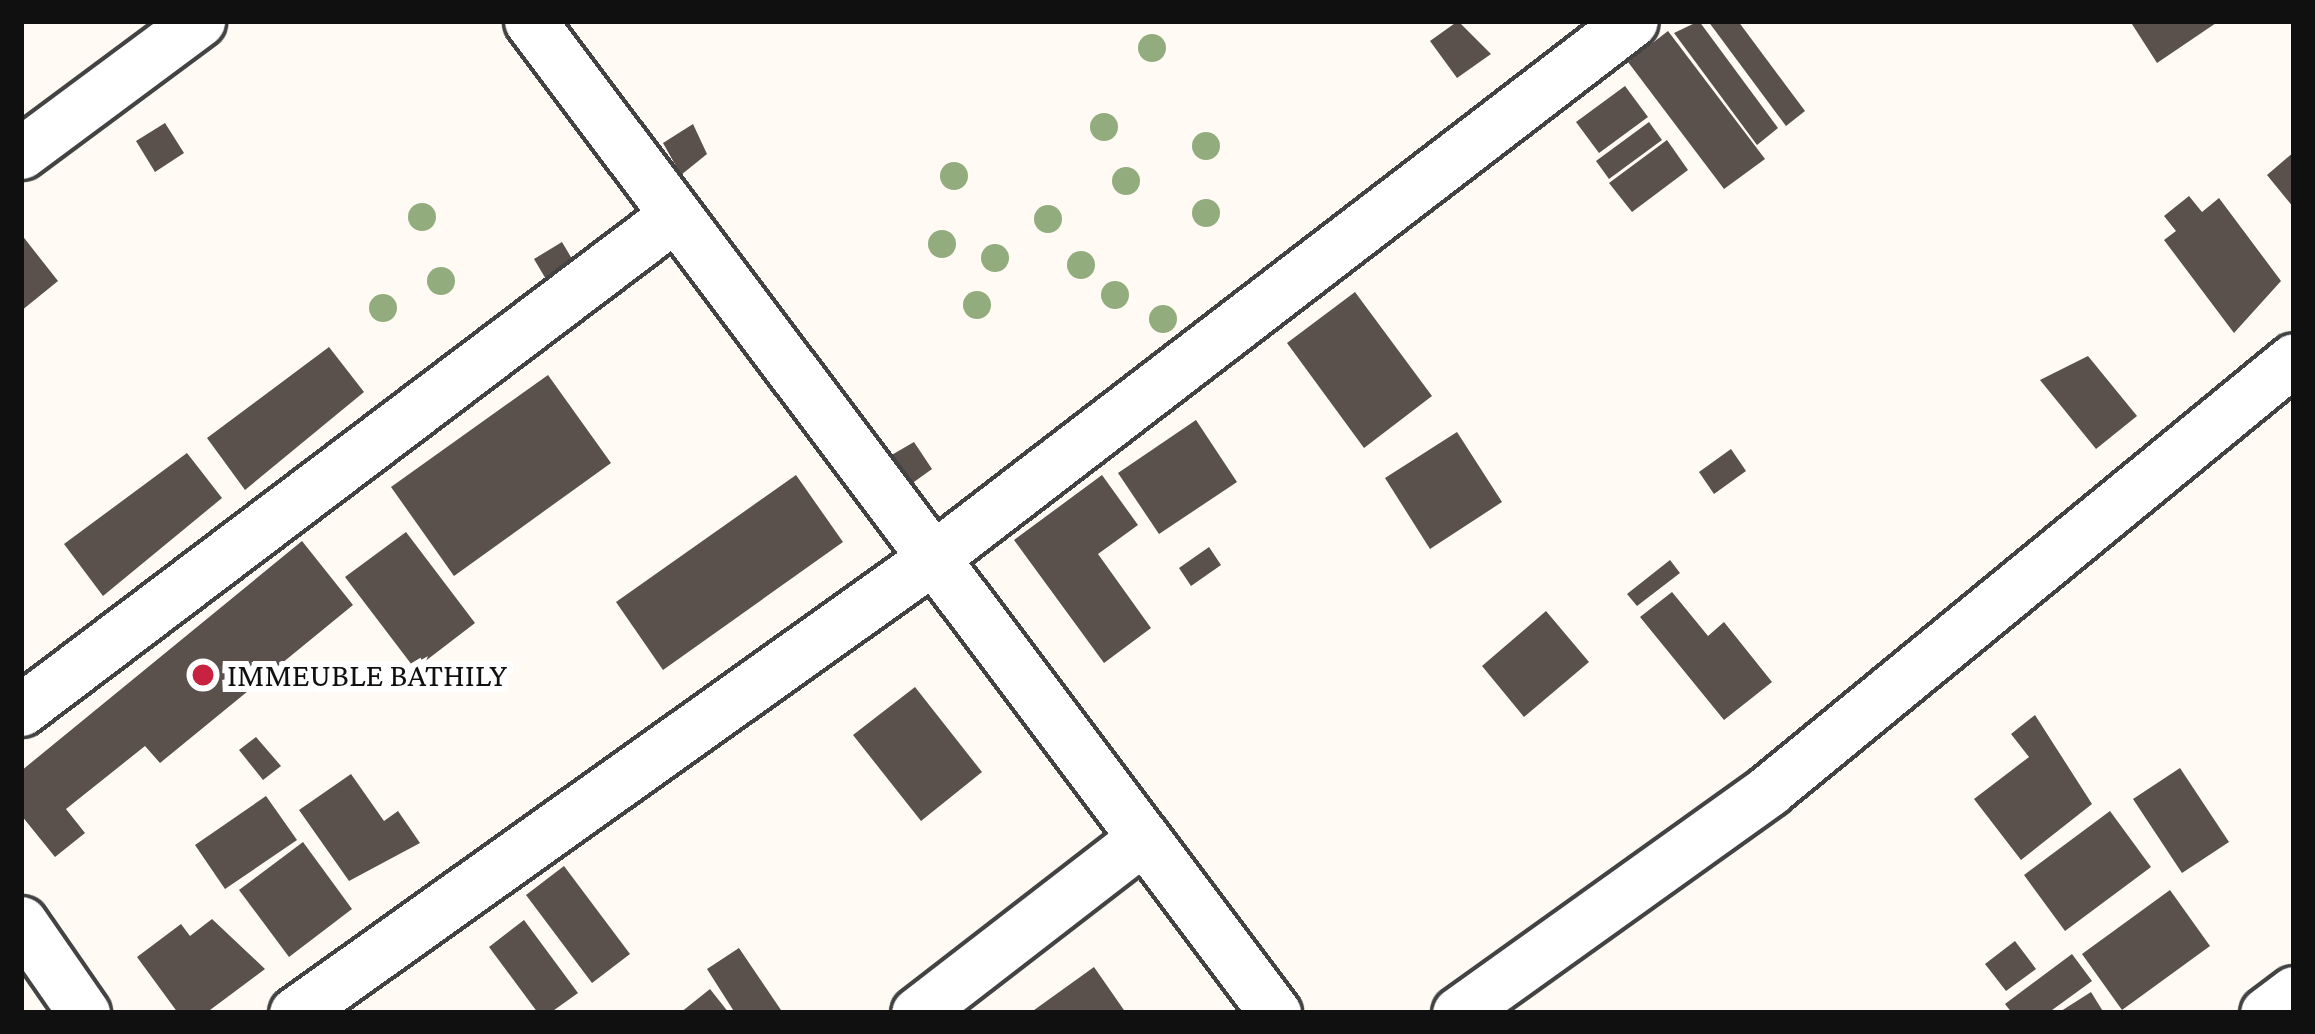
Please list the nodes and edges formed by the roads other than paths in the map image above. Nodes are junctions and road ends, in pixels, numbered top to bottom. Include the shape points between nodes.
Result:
1 (199, 21) edge
2 (530, 21) edge
3 (1632, 21) edge
4 (21, 153) edge
5 (674, 216) junction
6 (2294, 359) edge
7 (929, 561) junction
8 (21, 710) edge
9 (1142, 839) junction
10 (21, 922) edge
11 (2294, 992) edge
12 (84, 1013) edge
13 (296, 1013) edge
14 (917, 1013) edge
15 (1275, 1013) edge
16 (1458, 1013) edge
17 (2266, 1013) edge

1 - 4 street
2 - 5 street
3 - 7 street
5 - 7 street
5 - 8 street
6 - 16 street via 1769,790
7 - 9 street
7 - 13 street
9 - 14 street
9 - 15 street
10 - 12 street
11 - 17 street

